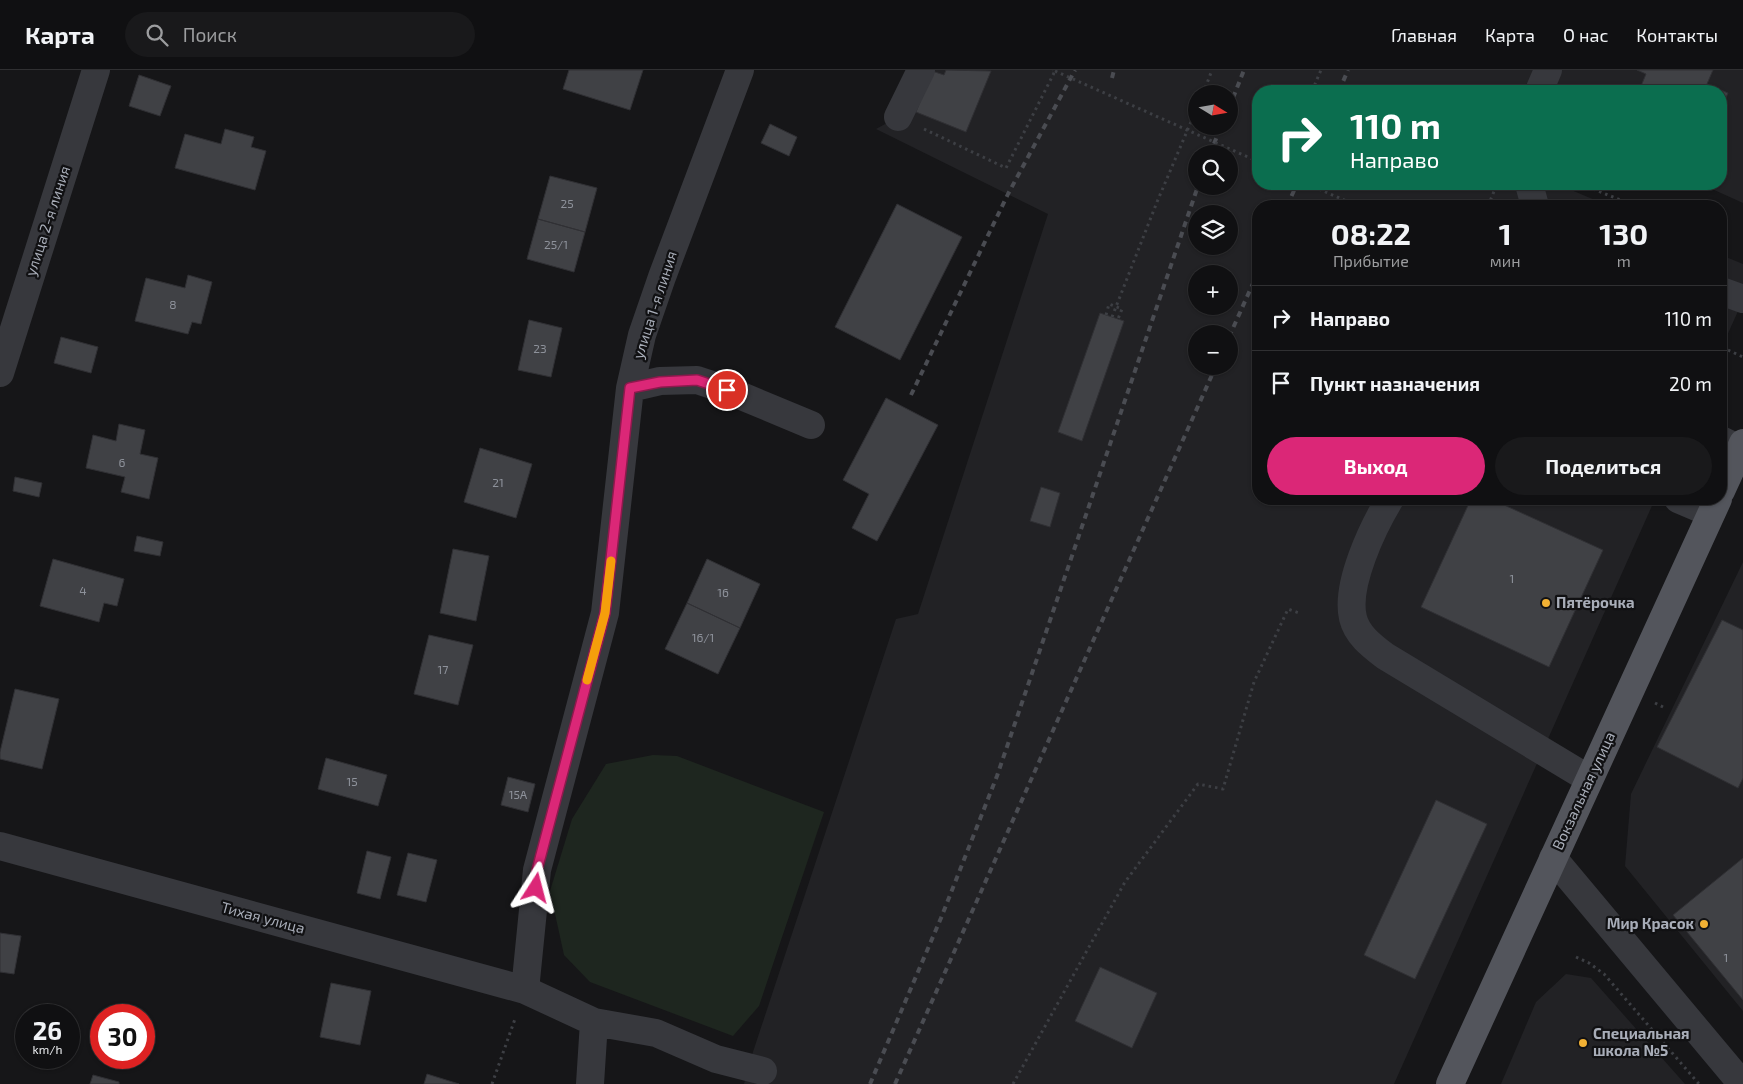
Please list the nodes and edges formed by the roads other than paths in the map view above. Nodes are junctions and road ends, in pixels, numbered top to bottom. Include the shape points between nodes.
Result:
1 (96, 70) edge
2 (740, 70) edge
3 (920, 70) edge
4 (1548, 70) edge
5 (1542, 85) edge
6 (898, 117) road end
7 (1727, 293) edge
8 (1743, 300) edge
9 (0, 372) edge
10 (630, 388) junction
11 (811, 425) dead end
12 (1735, 444) edge
13 (1727, 469) edge
14 (1387, 505) edge
15 (1715, 505) edge
16 (1589, 779) junction
17 (0, 846) edge
18 (1553, 858) junction
19 (525, 990) junction
20 (594, 1022) junction
21 (590, 1084) edge
22 (743, 1084) edge
23 (1450, 1084) edge
24 (1742, 1084) edge

1 - 9 street, улица 2-я линия
2 - 10 street, улица 1-я линия via 662,276 642,335
3 - 6 street
4 - 5 street
7 - 8 street
10 - 11 street via 697,380
10 - 19 street, улица 1-я линия via 605,613 537,870
12 - 13 main road, Вокзальная улица
14 - 16 street via 1372,532 1355,580 1353,618 1359,632 1385,656
15 - 16 main road, Вокзальная улица
16 - 18 main road, Вокзальная улица
17 - 19 street, Тихая улица
18 - 23 main road, Вокзальная улица
18 - 24 street
19 - 20 street, Тихая улица
20 - 21 street
20 - 22 street, Тихая улица via 656,1033 716,1059 763,1070

